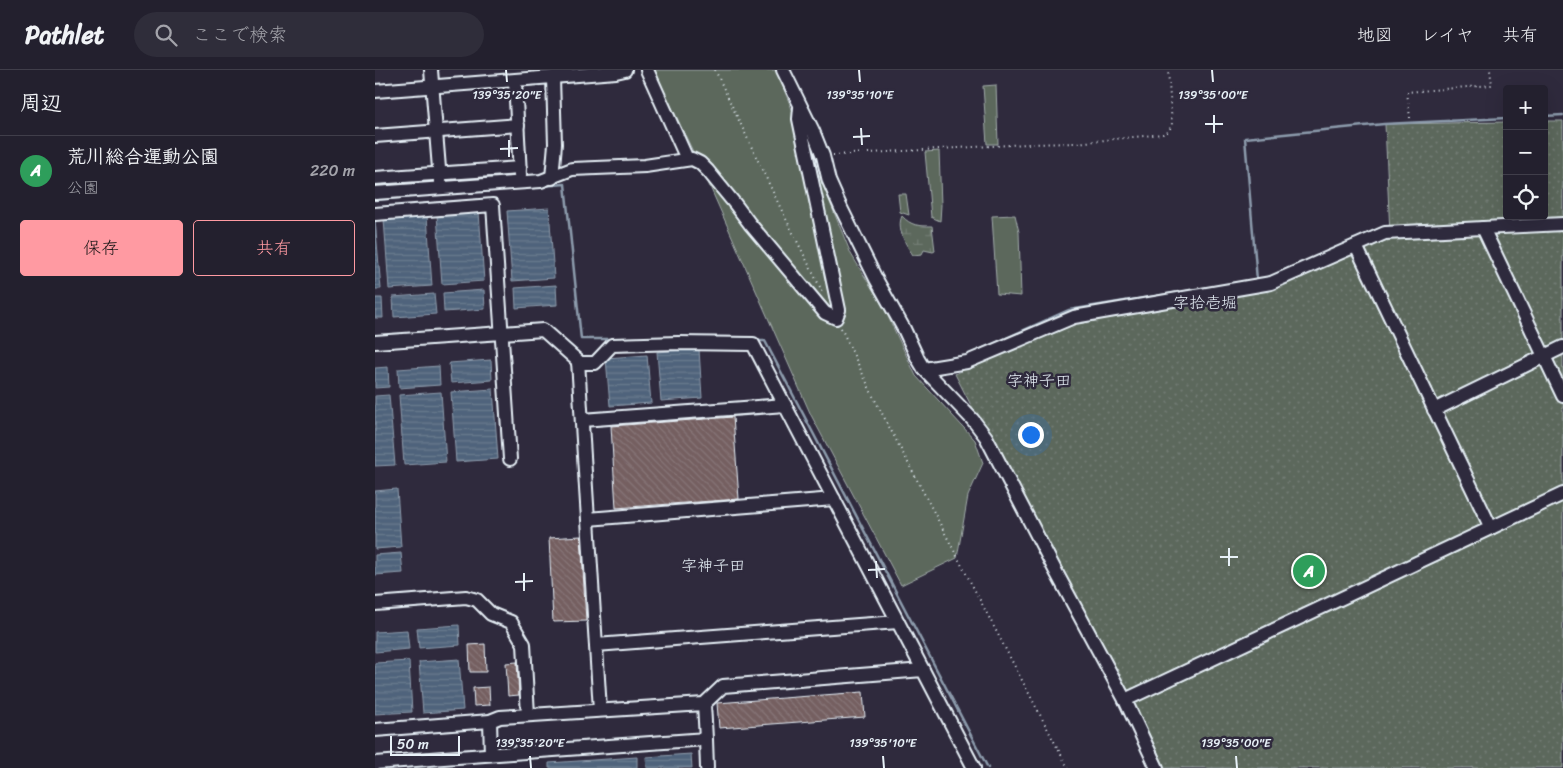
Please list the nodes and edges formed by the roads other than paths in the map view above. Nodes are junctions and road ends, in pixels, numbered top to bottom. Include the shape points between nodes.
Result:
1 (431, 70) edge
2 (625, 70) edge
3 (647, 70) edge
4 (783, 70) edge
5 (539, 74) edge
6 (553, 78) junction
7 (515, 80) junction
8 (432, 87) junction
9 (375, 91) edge
10 (800, 105) junction
11 (518, 125) junction
12 (436, 132) junction
13 (375, 136) edge
14 (687, 159) junction
15 (520, 168) junction
16 (439, 174) junction
17 (375, 178) edge
18 (552, 178) junction
19 (520, 182) junction
20 (440, 188) junction
21 (375, 193) edge
22 (375, 214) edge
23 (1563, 224) edge
24 (1483, 228) junction
25 (1355, 246) junction
26 (501, 333) junction
27 (375, 342) edge
28 (1563, 347) edge
29 (1543, 356) junction
30 (578, 363) junction
31 (925, 369) junction
32 (1563, 396) edge
33 (785, 405) junction
34 (1433, 410) junction
35 (582, 420) junction
36 (510, 459) dead end
37 (1563, 494) edge
38 (834, 499) junction
39 (588, 519) junction
40 (1491, 528) junction
41 (375, 604) edge
42 (898, 622) junction
43 (596, 646) junction
44 (923, 670) junction
45 (1125, 700) junction
46 (704, 704) junction
47 (600, 710) junction
48 (528, 715) junction
49 (489, 721) junction
50 (375, 730) edge
51 (706, 739) junction
52 (491, 754) junction
53 (375, 763) edge
54 (707, 768) edge
55 (974, 768) edge
56 (1157, 768) edge

1 - 8 street
2 - 6 street
3 - 14 street
4 - 10 street
5 - 6 street
5 - 7 street
6 - 18 street via 555,144
7 - 8 street
7 - 11 street
8 - 9 street
8 - 12 street
10 - 14 street via 799,118 839,310 836,318 825,313 708,171 696,161
10 - 31 street via 813,130 841,208
11 - 12 street
11 - 15 street
12 - 13 street
12 - 16 street
14 - 18 street via 645,166 572,169
15 - 16 street
15 - 19 street
16 - 17 street
16 - 20 street
18 - 19 street
19 - 20 street
20 - 21 street
22 - 26 street via 493,205
23 - 24 street
24 - 25 street via 1385,233
24 - 29 street
25 - 31 street via 1271,283 1074,316 967,362
25 - 34 street
26 - 27 street
26 - 30 street via 543,330
26 - 36 street
28 - 29 street
29 - 32 street
29 - 34 street
30 - 33 street via 595,363 612,345 753,344
30 - 35 street
31 - 45 street via 986,436
33 - 35 street
33 - 38 street
34 - 40 street
35 - 39 street
37 - 40 street
38 - 39 street
38 - 42 street
39 - 43 street
40 - 45 street
41 - 48 street via 466,597 477,600 491,614 511,622 523,644
42 - 43 street
42 - 44 street
43 - 47 street
44 - 46 street via 723,686
44 - 55 street
45 - 56 street
46 - 47 street
46 - 51 street
47 - 48 street
48 - 49 street
49 - 50 street
49 - 52 street
51 - 52 street
51 - 54 street
52 - 53 street

